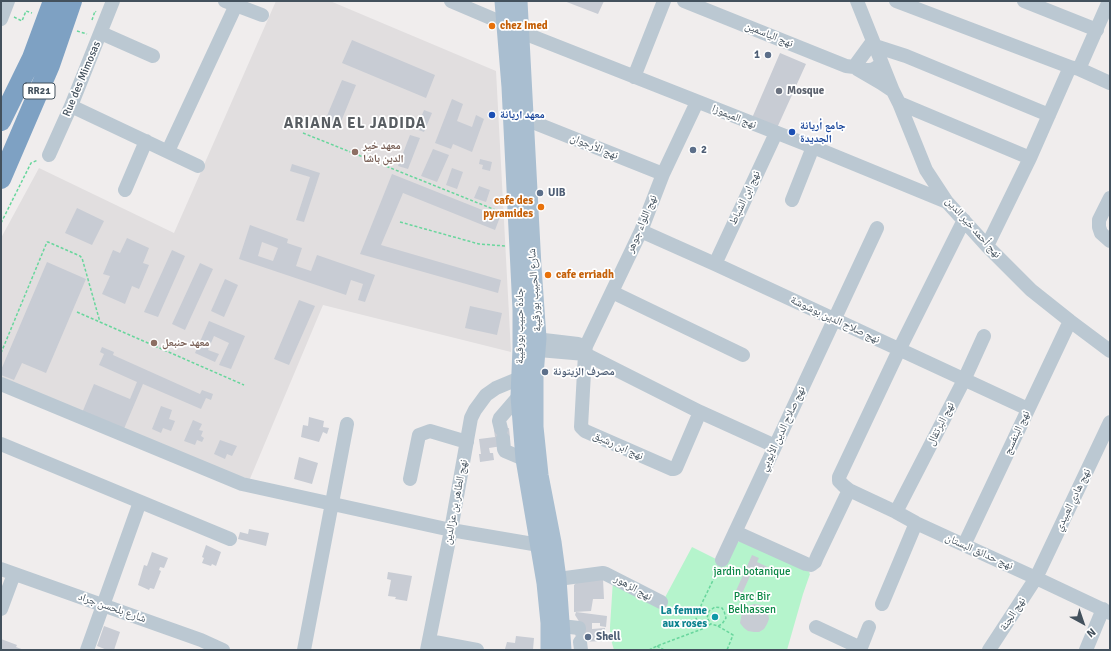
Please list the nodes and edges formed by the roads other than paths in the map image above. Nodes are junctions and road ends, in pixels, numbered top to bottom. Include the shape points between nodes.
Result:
1 (46, 1) edge
2 (53, 1) edge
3 (72, 1) edge
4 (78, 1) edge
5 (113, 1) edge
6 (451, 1) edge
7 (503, 1) edge
8 (519, 1) edge
9 (664, 1) edge
10 (684, 1) edge
11 (857, 1) edge
12 (896, 1) edge
13 (1024, 1) edge
14 (1110, 1) edge
15 (230, 3) edge
16 (262, 15) dead end
17 (505, 24) junction
18 (1097, 30) junction
19 (521, 32) junction
20 (101, 33) junction
21 (878, 52) junction
22 (153, 56) dead end
23 (41, 61) junction
24 (854, 67) junction
25 (1075, 68) junction
26 (634, 77) junction
27 (1110, 83) edge
28 (896, 97) junction
29 (697, 102) junction
30 (71, 106) junction
31 (1049, 115) junction
32 (525, 119) junction
33 (1, 121) edge
34 (776, 133) junction
35 (146, 141) junction
36 (813, 147) junction
37 (168, 151) junction
38 (49, 155) road end
39 (1030, 158) junction
40 (198, 166) dead end
41 (663, 174) junction
42 (1, 179) edge
43 (125, 190) dead end
44 (1110, 198) edge
45 (792, 200) dead end
46 (947, 202) junction
47 (964, 220) junction
48 (877, 228) dead end
49 (641, 231) junction
50 (1110, 241) edge
51 (987, 246) junction
52 (715, 264) junction
53 (612, 292) junction
54 (834, 319) junction
55 (1070, 321) junction
56 (984, 336) dead end
57 (529, 343) junction
58 (585, 350) junction
59 (899, 350) junction
60 (1110, 351) edge
61 (743, 355) dead end
62 (520, 378) junction
63 (964, 380) junction
64 (1, 384) edge
65 (518, 396) junction
66 (1028, 410) junction
67 (700, 412) junction
68 (1110, 422) edge
69 (347, 424) dead end
70 (467, 442) junction
71 (1, 444) edge
72 (775, 446) junction
73 (524, 459) junction
74 (410, 479) dead end
75 (849, 490) junction
76 (140, 502) junction
77 (332, 503) junction
78 (896, 512) junction
79 (916, 523) junction
80 (451, 530) junction
81 (735, 532) junction
82 (230, 539) dead end
83 (539, 545) junction
84 (964, 545) junction
85 (722, 560) road end
86 (7, 571) edge
87 (1036, 578) junction
88 (558, 579) junction
89 (660, 602) dead end
90 (882, 604) dead end
91 (103, 605) junction
92 (1, 609) edge
93 (1107, 611) edge
94 (562, 626) junction
95 (869, 626) dead end
96 (816, 627) dead end
97 (580, 640) edge
98 (198, 645) edge
99 (428, 646) edge
100 (861, 649) edge
101 (87, 650) edge
102 (222, 650) edge
103 (304, 650) edge
104 (477, 650) edge
105 (549, 650) edge
106 (563, 650) edge
107 (990, 650) edge
108 (1086, 650) edge

1 - 23 highway
2 - 23 highway, RR21
3 - 23 highway, RR21
4 - 23 highway
5 - 20 street, Rue des Mimosas
6 - 17 street
7 - 17 main road, جادة حبيب بورقيبة
8 - 19 main road, شارع الحبيب بورقيبة
9 - 26 street
10 - 24 street, نهج الياسمين via 842,65
11 - 21 street, نهج أحمد خير الدين
12 - 25 street
13 - 18 street
14 - 18 street
15 - 16 street
15 - 37 street
17 - 57 main road, جادة حبيب بورقيبة via 516,212
18 - 25 street
19 - 26 street, نهج الميموزا
19 - 32 main road, شارع الحبيب بورقيبة
20 - 22 street
20 - 30 street, Rue des Mimosas
21 - 24 street
21 - 24 street via 874,69
21 - 28 street, نهج أحمد خير الدين
21 - 31 street via 906,56
23 - 33 highway, RR21
23 - 42 highway, RR21
24 - 28 street via 881,83
25 - 27 street
25 - 31 street
26 - 29 street, نهج الميموزا
28 - 39 street
28 - 46 street, نهج أحمد خير الدين via 926,170
29 - 34 street, نهج الميموزا
29 - 41 street, نهج اللواء جوهر
30 - 35 street
30 - 38 street, Rue des Mimosas
31 - 39 street
32 - 41 street, نهج الأرجوان
32 - 57 main road, شارع الحبيب بورقيبة via 534,281
34 - 36 street, نهج الميموزا
34 - 52 street, نهج ابن الشباط
35 - 37 street
35 - 43 street
36 - 45 street
36 - 46 street, نهج الميموزا
37 - 40 street
39 - 51 street
41 - 49 street, نهج اللواء جوهر
44 - 50 street via 1099,220 1101,233
46 - 47 street, نهج أحمد خير الدين
47 - 51 street, نهج أحمد خير الدين
47 - 59 street
48 - 54 street, نهج صلاح الدين الأيوبي
49 - 52 street, نهج صلاح الدين بوشوشة
49 - 53 street, نهج اللواء جوهر
51 - 55 street, نهج أحمد خير الدين via 1031,290
52 - 54 street, نهج صلاح الدين بوشوشة
53 - 58 street, نهج اللواء جوهر
53 - 61 street
54 - 59 street, نهج صلاح الدين بوشوشة
54 - 72 street, نهج صلاح الدين الأيوبي
55 - 60 street, نهج أحمد خير الدين
55 - 66 street, نهج البنفسج
56 - 63 street, نهج البرتقال
57 - 58 street
57 - 62 main road, جادة حبيب بورقيبة
57 - 88 main road, شارع الحبيب بورقيبة via 540,475
58 - 67 street
58 - 67 street, نهج ابن رشيق via 581,427 585,431 674,469
59 - 63 street, نهج صلاح الدين بوشوشة
59 - 75 street via 840,477 841,484
62 - 65 main road, جادة حبيب بورقيبة
62 - 70 street, نهج الطاهر بن عزالدين via 496,388 480,402 471,418
63 - 66 street, نهج صلاح الدين بوشوشة
63 - 78 street, نهج البرتقال
64 - 77 street via 242,484
65 - 73 main road, جادة حبيب بورقيبة
65 - 73 street via 499,419 505,451
66 - 84 street, نهج البنفسج
67 - 72 street
68 - 87 street, نهج هادي العبيدي
69 - 77 street
70 - 74 street via 430,432 419,435
70 - 80 street, نهج الطاهر بن عزالدين
71 - 76 street
72 - 81 street, نهج صلاح الدين الأيوبي
73 - 83 main road, جادة حبيب بورقيبة
75 - 78 street, نهج حدائق البستان
75 - 81 street via 815,562 811,565
76 - 82 street
76 - 91 street
77 - 80 street
77 - 103 street
78 - 79 street, نهج حدائق البستان
79 - 84 street, نهج حدائق البستان
79 - 90 street
80 - 83 street
80 - 99 street, نهج الطاهر بن عزالدين
81 - 85 street, نهج صلاح الدين الأيوبي
83 - 105 main road, جادة حبيب بورقيبة via 549,623
84 - 87 street, نهج حدائق البستان
86 - 91 street, شارع بلحسن جراد
86 - 92 street
87 - 93 street, نهج حدائق البستان
87 - 107 street, نهج الجنة
88 - 89 street, نهج الزهور via 603,573
88 - 94 main road, شارع الحبيب بورقيبة
91 - 98 street, شارع بلحسن جراد
91 - 101 street
93 - 108 street
94 - 97 street via 579,628
94 - 106 main road, شارع الحبيب بورقيبة
95 - 100 street
96 - 100 street
98 - 102 street, شارع بلحسن جراد
99 - 104 street

